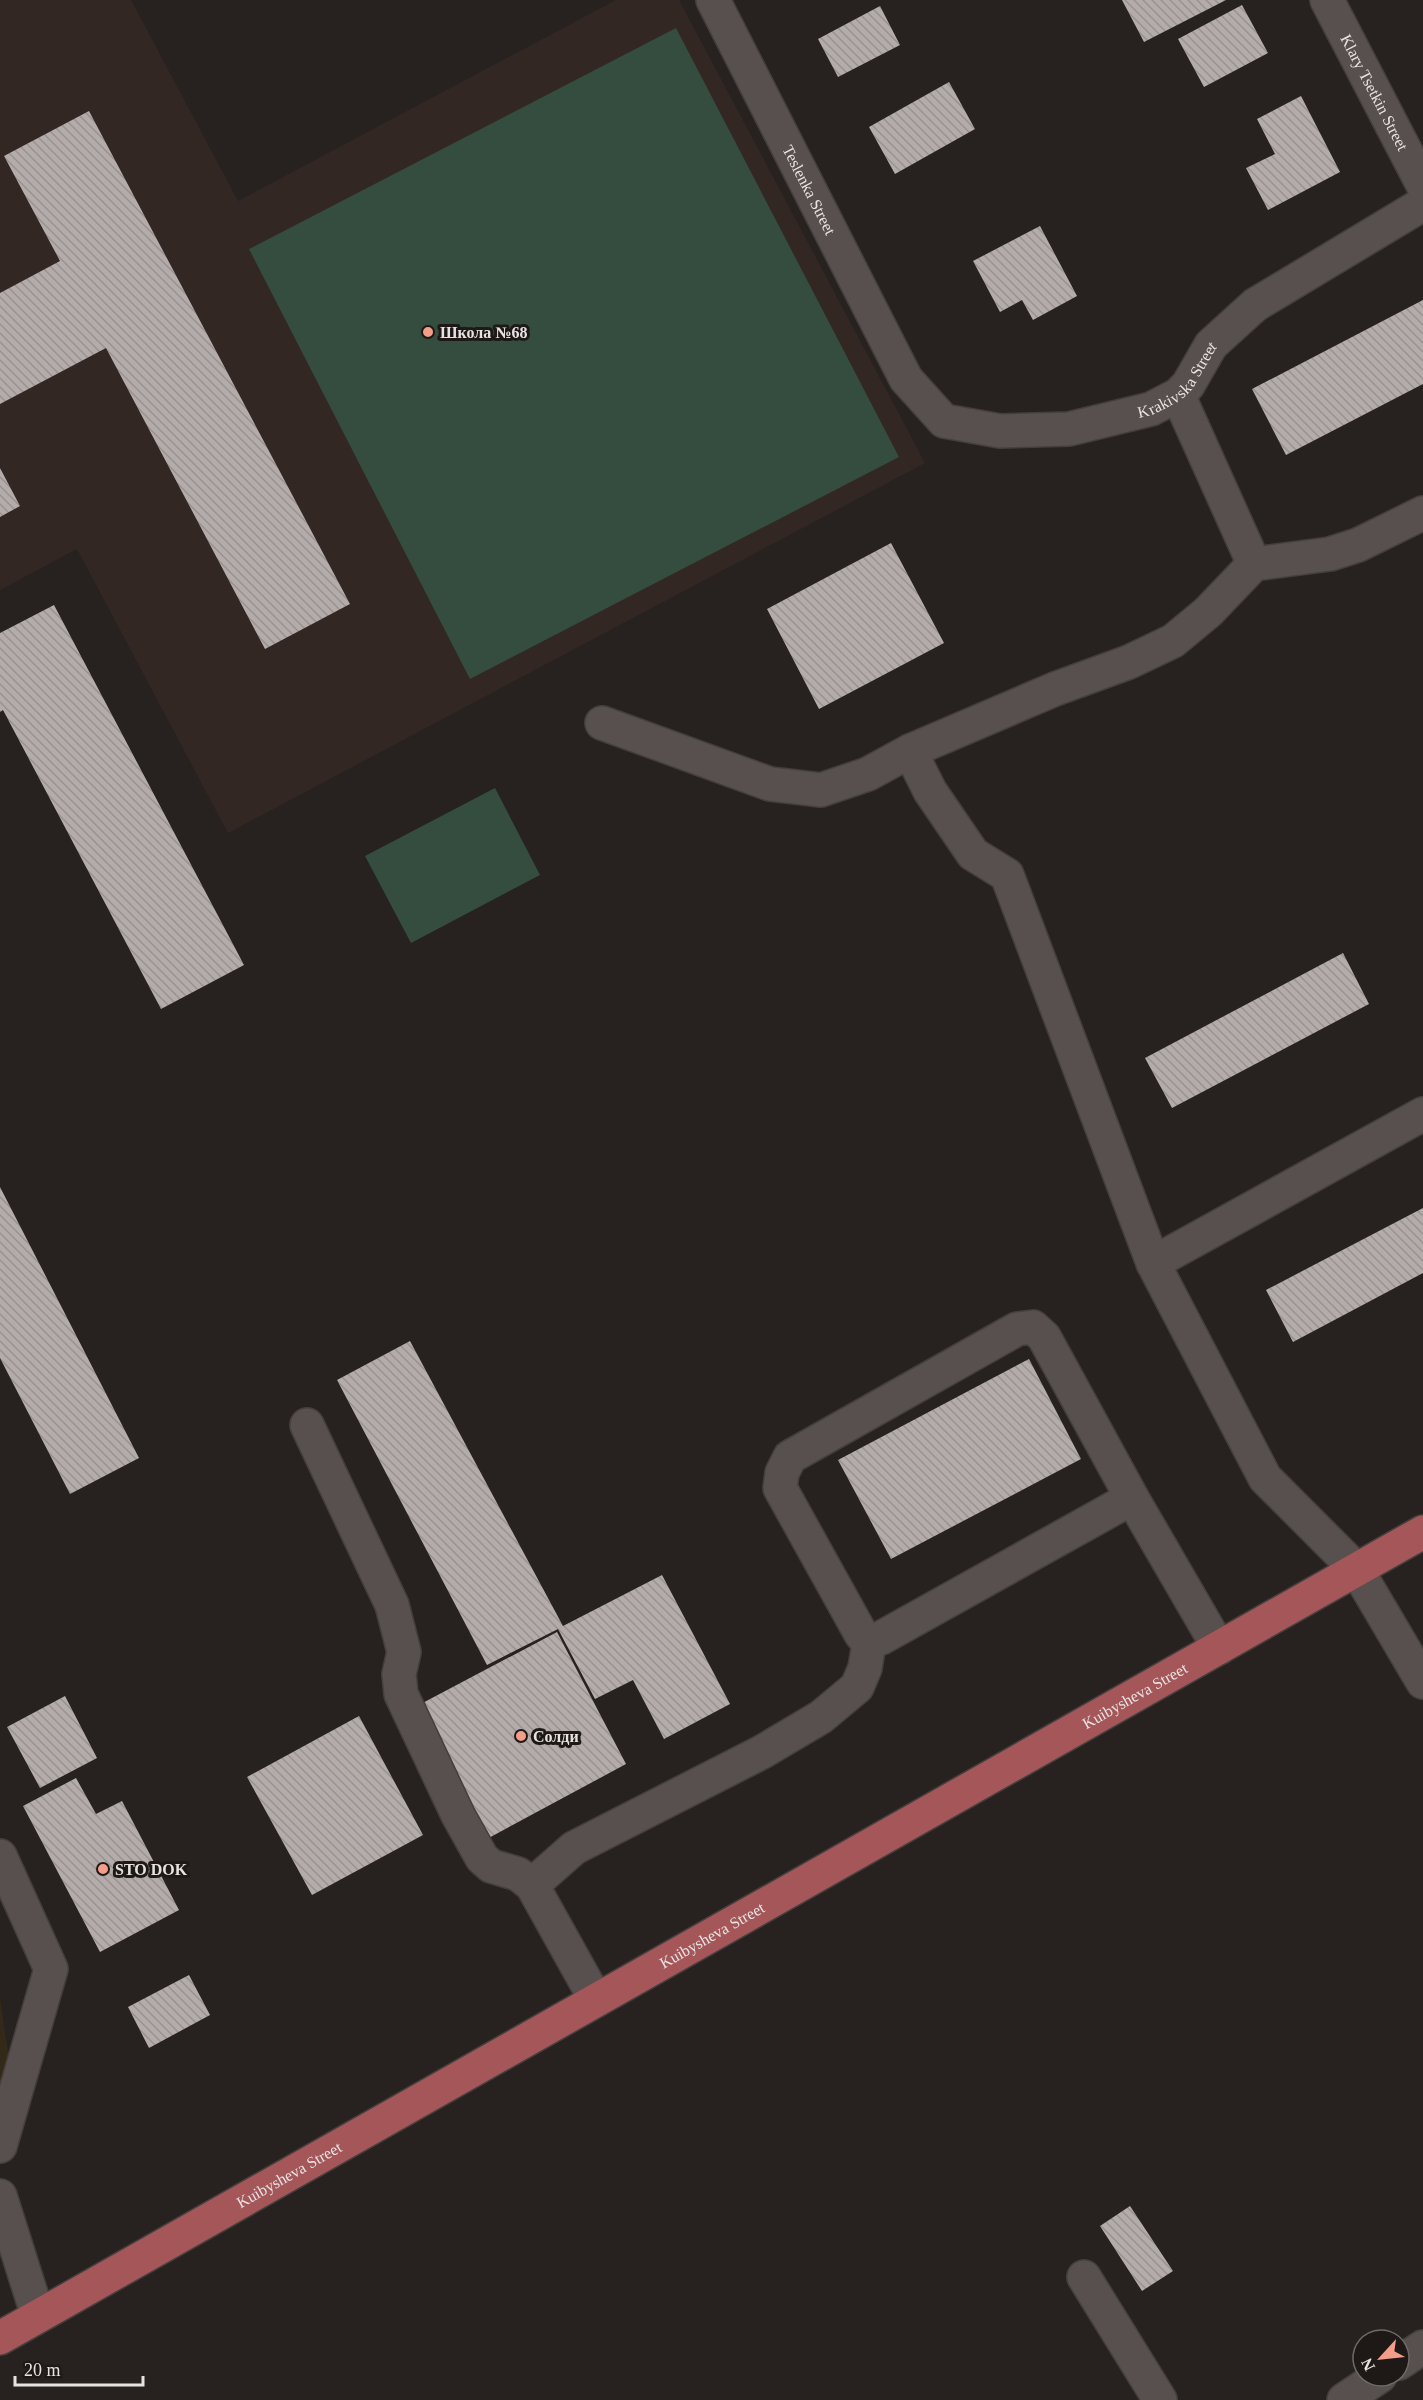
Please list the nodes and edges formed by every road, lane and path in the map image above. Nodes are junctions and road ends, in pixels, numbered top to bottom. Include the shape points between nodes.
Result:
1 (713, 0) edge
2 (1327, 0) edge
3 (1423, 185) edge
4 (1423, 204) edge
5 (906, 379) joint
6 (1178, 395) junction
7 (1423, 513) edge
8 (1254, 564) junction
9 (602, 723) dead end
10 (910, 751) junction
11 (1423, 1114) edge
12 (1153, 1263) junction
13 (307, 1425) dead end
14 (1132, 1498) junction
15 (1423, 1532) edge
16 (1357, 1570) junction
17 (869, 1643) junction
18 (1219, 1648) junction
19 (1423, 1682) edge
20 (0, 1856) edge
21 (532, 1885) junction
22 (596, 2000) junction
23 (0, 2146) edge
24 (0, 2196) edge
25 (1084, 2277) dead end
26 (38, 2316) junction
27 (0, 2338) edge
28 (1362, 2388) edge
29 (1160, 2400) edge
30 (1344, 2400) edge

1 - 5 street, Teslenka Street
2 - 3 street, Klary Tsetkin Street
4 - 6 street, Krakivska Street via 1255,305 1211,345
5 - 6 street, Krakivska Street via 944,421 1000,431 1069,429 1151,409
6 - 8 street
7 - 8 street via 1358,545 1330,554
8 - 10 street via 1208,612 1173,641
9 - 10 street via 770,784 821,790 868,774
10 - 12 street via 930,791 973,854 1007,875
11 - 12 street
12 - 16 street via 1265,1478
13 - 21 street via 392,1605 404,1652 399,1674 401,1694 458,1815 482,1858 491,1866 518,1874
14 - 17 street
14 - 17 street via 1044,1337 1032,1327 1017,1329 790,1457 782,1473 780,1488
14 - 18 street
15 - 16 main road, Kuibysheva Street
16 - 18 main road, Kuibysheva Street
16 - 19 street
17 - 21 street via 857,1687 821,1717 762,1752 574,1848
18 - 22 main road, Kuibysheva Street
20 - 23 street via 51,1969
21 - 22 street
22 - 26 main road, Kuibysheva Street
24 - 26 street
25 - 29 street
26 - 27 main road, Kuibysheva Street
28 - 30 street

